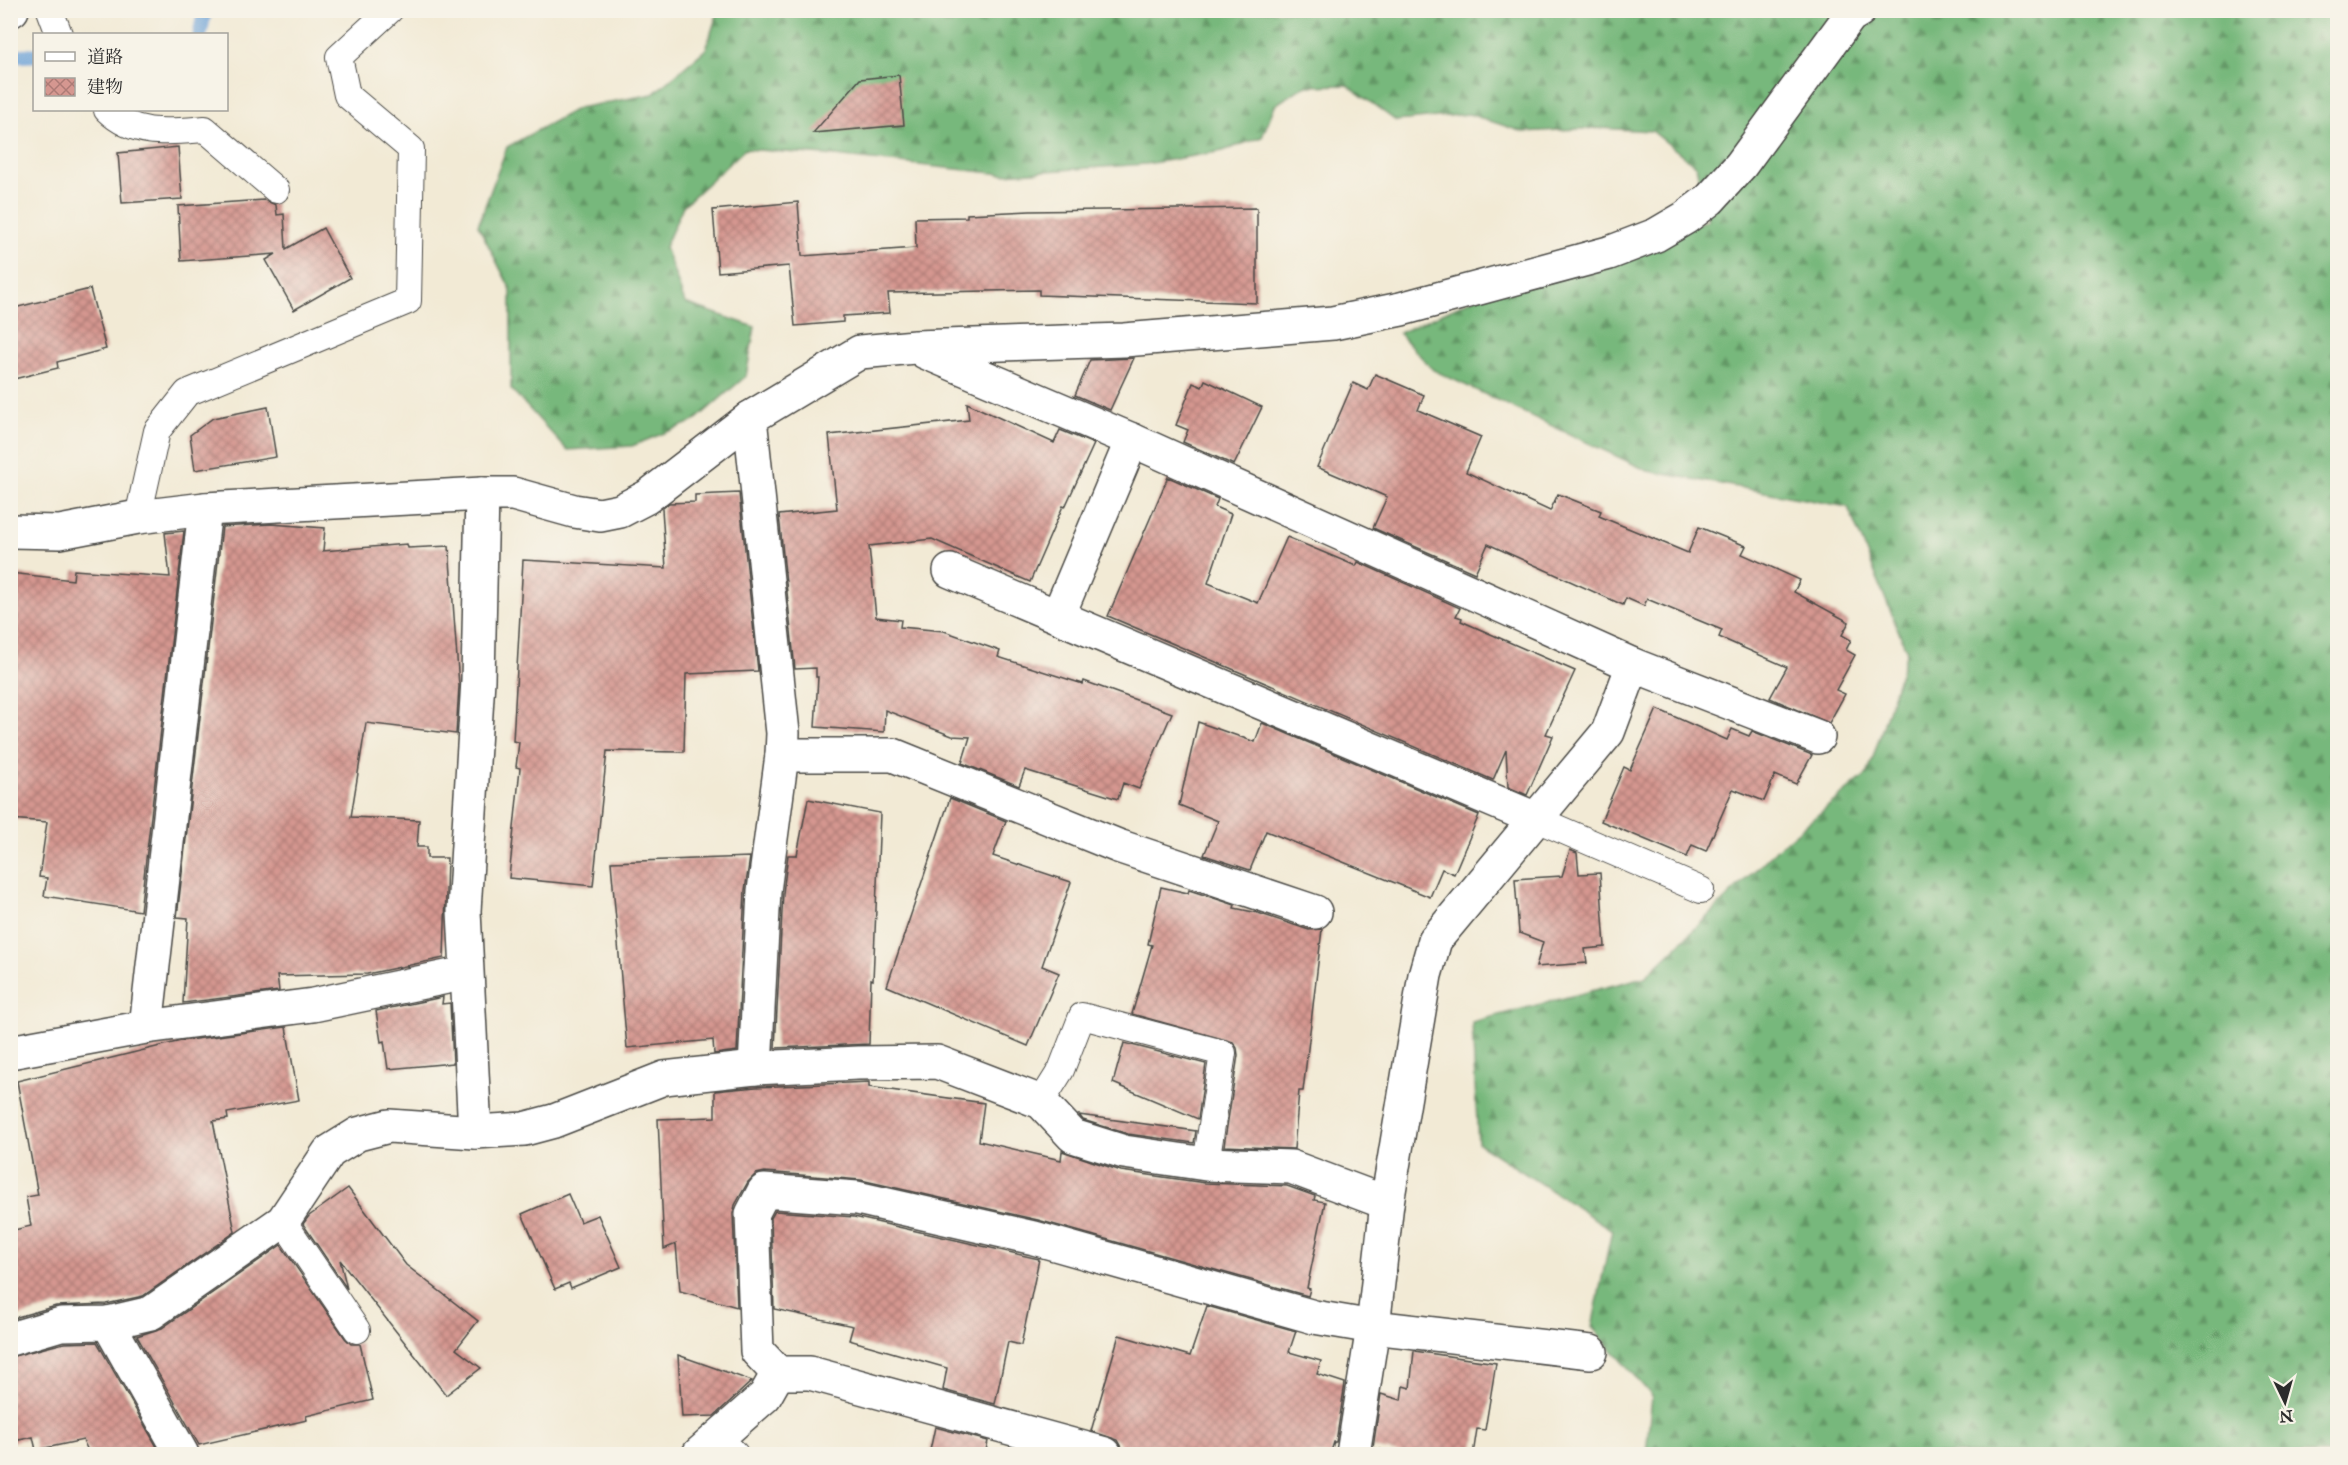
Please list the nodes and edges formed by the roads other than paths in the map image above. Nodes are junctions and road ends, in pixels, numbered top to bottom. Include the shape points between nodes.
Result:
1 (50, 10) edge
2 (390, 10) edge
3 (1860, 10) edge
4 (59, 33) edge
5 (108, 111) edge
6 (276, 190) dead end
7 (915, 347) junction
8 (750, 418) junction
9 (1132, 440) junction
10 (482, 494) junction
11 (204, 509) junction
12 (138, 517) junction
13 (10, 531) edge
14 (950, 571) dead end
15 (1058, 616) junction
16 (1633, 665) junction
17 (1818, 737) dead end
18 (782, 755) junction
19 (1534, 818) junction
20 (1701, 890) dead end
21 (1315, 912) dead end
22 (466, 973) junction
23 (146, 1027) junction
24 (10, 1052) edge
25 (755, 1068) junction
26 (1041, 1102) junction
27 (475, 1132) junction
28 (1206, 1164) junction
29 (1387, 1203) junction
30 (283, 1221) junction
31 (108, 1323) junction
32 (1373, 1327) junction
33 (357, 1330) dead end
34 (10, 1339) edge
35 (1591, 1353) dead end
36 (778, 1373) junction
37 (718, 1449) edge
38 (182, 1455) edge
39 (1105, 1455) edge
40 (1353, 1455) edge

1 - 4 lane
2 - 12 lane via 339,57 347,95 411,149 408,301 187,393 157,431
3 - 7 street via 1850,16 1741,165 1710,199 1656,235 1608,253 1401,309 1333,323 1124,340
5 - 6 lane via 119,121 158,132 205,129
7 - 8 street via 860,352
7 - 9 street
8 - 10 street via 647,497 620,511 600,515 513,494
8 - 18 street via 783,733
9 - 15 street
9 - 16 street
10 - 11 street
10 - 22 street via 478,680 464,911
11 - 12 street
11 - 23 street
12 - 13 street via 60,532
14 - 15 street
15 - 19 street
16 - 17 street
16 - 19 street via 1608,732
18 - 21 street via 893,755 1118,846
18 - 25 street via 764,891
19 - 20 lane
19 - 29 street via 1435,940 1425,975
22 - 23 street via 313,1005
22 - 27 street
23 - 24 street
25 - 26 street via 937,1062
25 - 27 street via 664,1078 524,1130
26 - 28 street via 1073,1136 1124,1152
26 - 28 lane via 1061,1070 1082,1016 1223,1053
27 - 30 street via 389,1126 358,1134 329,1152
28 - 29 street via 1291,1167
29 - 32 street
30 - 31 street via 152,1313
30 - 33 lane
31 - 34 street via 61,1324
31 - 38 street
32 - 35 street
32 - 36 street via 1314,1317 1034,1238 868,1200 764,1191 752,1214 757,1351
32 - 40 street
36 - 37 street via 765,1396
36 - 39 street via 810,1373

